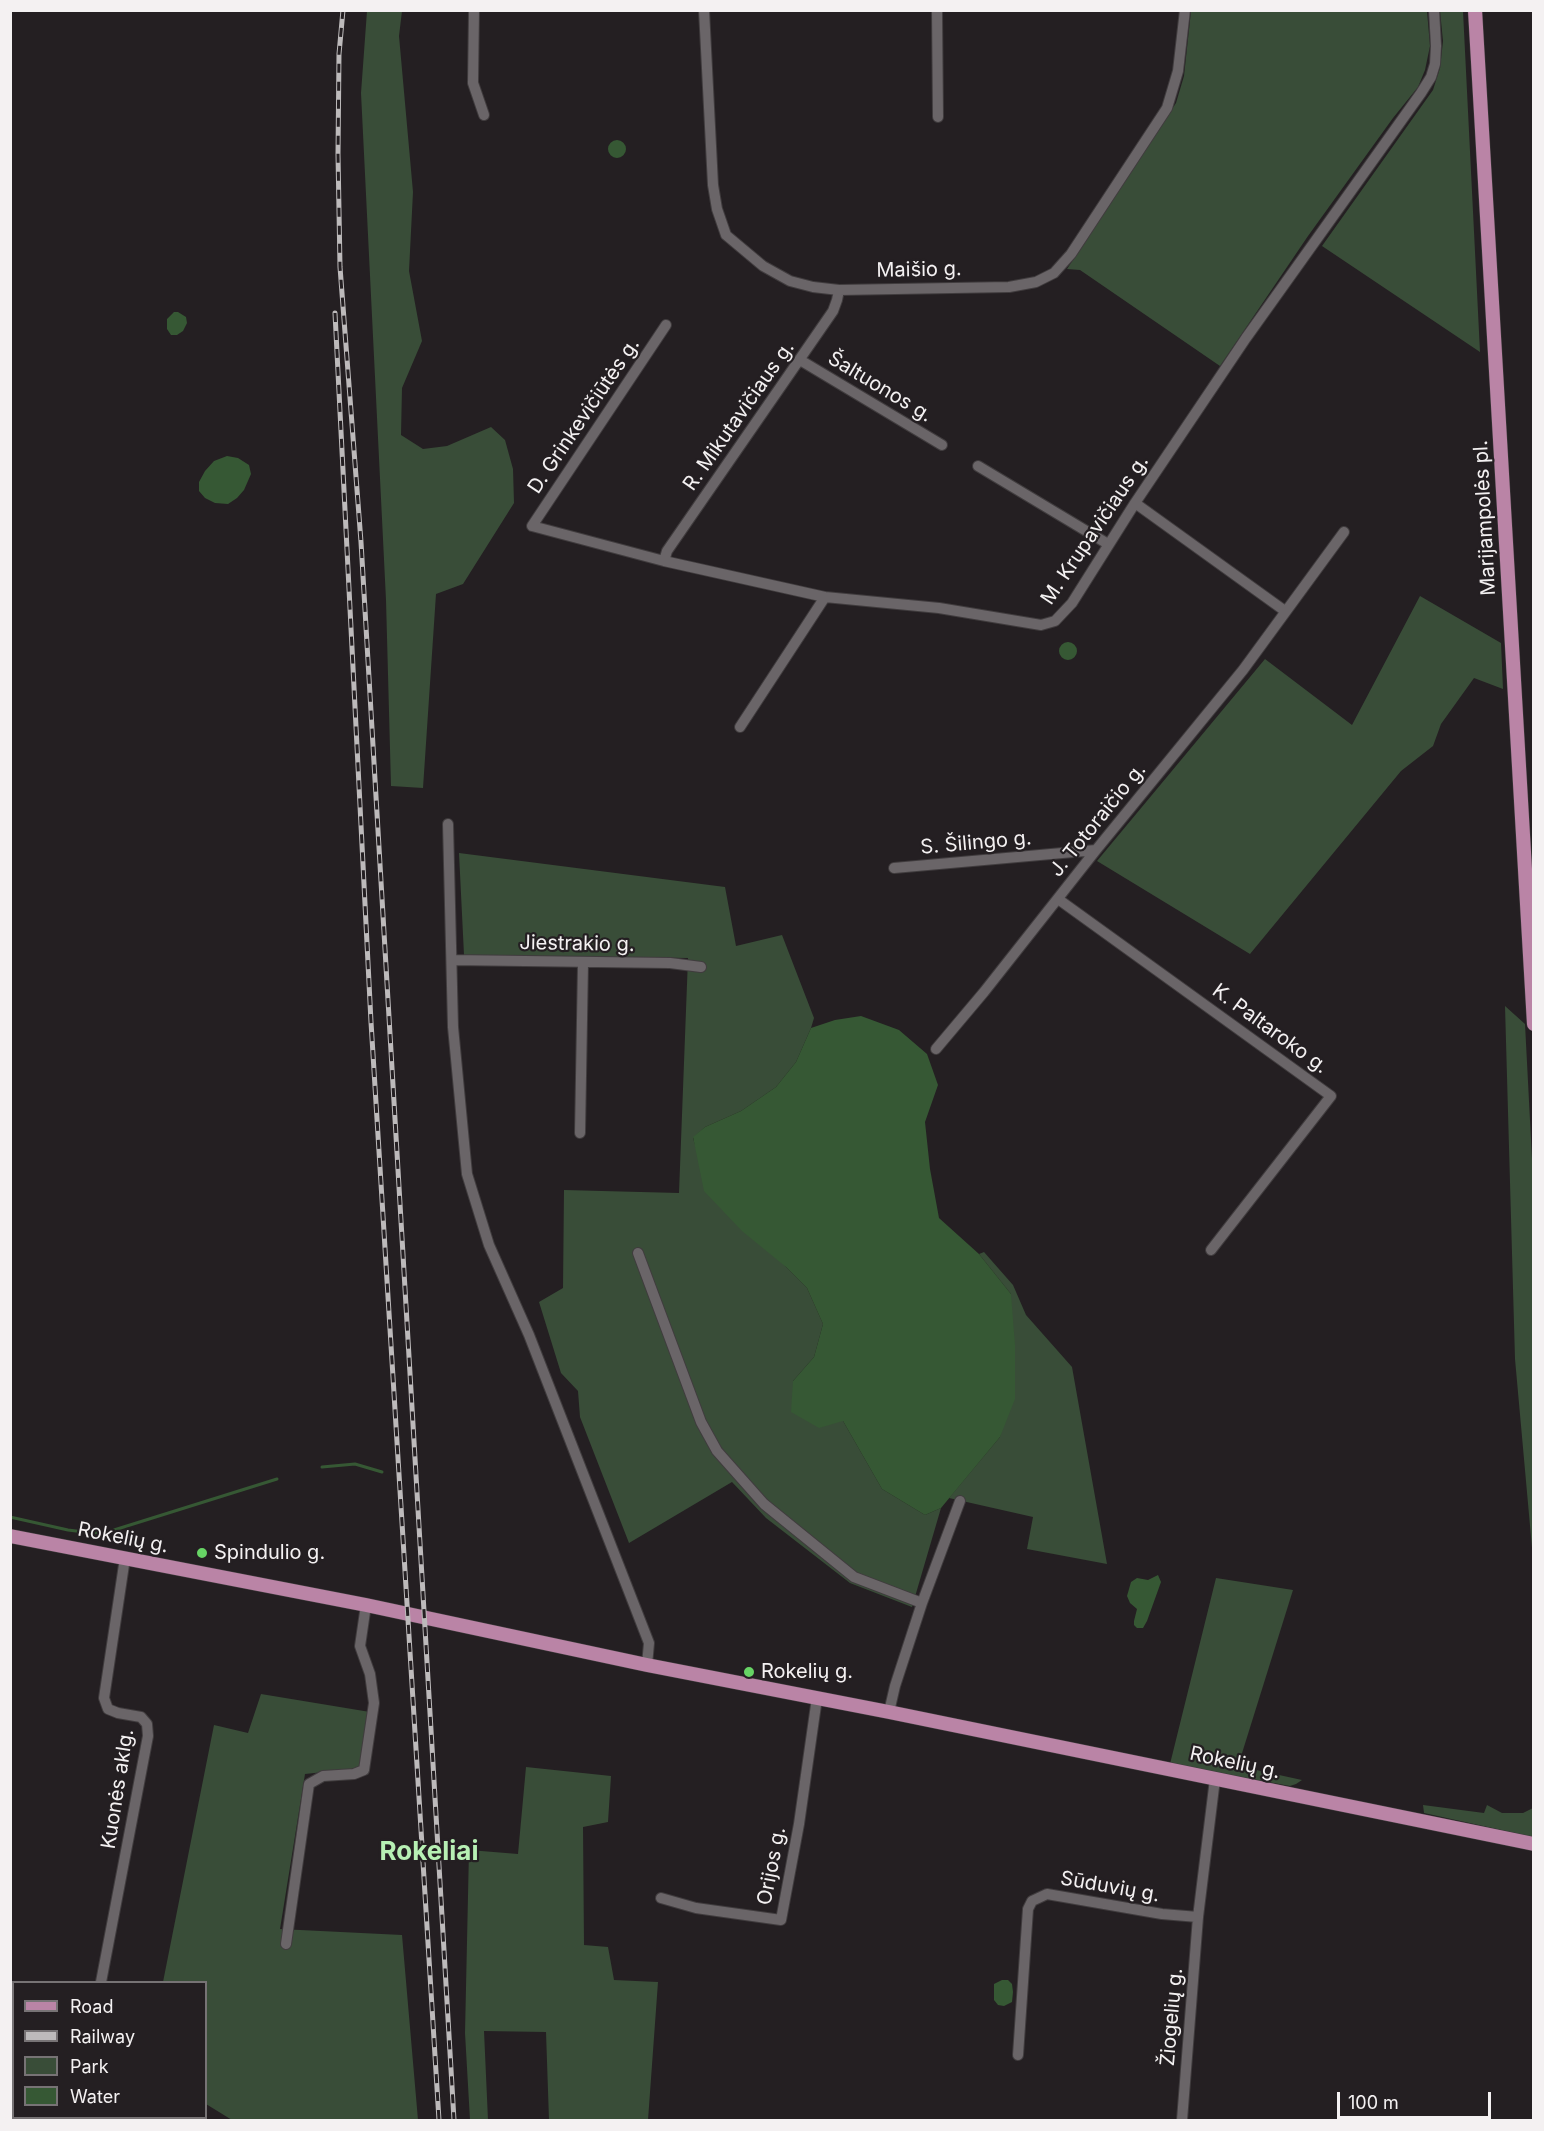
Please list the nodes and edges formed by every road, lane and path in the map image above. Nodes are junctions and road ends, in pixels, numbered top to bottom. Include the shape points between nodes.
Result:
1 (474, 10) edge
2 (704, 10) edge
3 (937, 10) edge
4 (1185, 10) edge
5 (1434, 10) edge
6 (1475, 10) edge
7 (484, 115) dead end
8 (938, 117) dead end
9 (838, 290) junction
10 (666, 325) dead end
11 (800, 360) junction
12 (942, 445) dead end
13 (978, 466) dead end
14 (1135, 502) junction
15 (532, 526) joint
16 (1344, 532) dead end
17 (1108, 544) junction
18 (664, 561) junction
19 (825, 597) junction
20 (1285, 611) junction
21 (740, 727) dead end
22 (447, 824) dead end
23 (1096, 850) junction
24 (894, 868) dead end
25 (1058, 899) junction
26 (452, 960) junction
27 (583, 963) junction
28 (701, 967) dead end
29 (1533, 1024) edge
30 (936, 1049) dead end
31 (580, 1133) dead end
32 (1211, 1250) dead end
33 (639, 1253) dead end
34 (960, 1502) dead end
35 (10, 1536) edge
36 (125, 1558) junction
37 (922, 1604) junction
38 (366, 1605) junction
39 (647, 1665) junction
40 (817, 1698) junction
41 (890, 1712) junction
42 (1215, 1779) junction
43 (1533, 1844) edge
44 (661, 1898) dead end
45 (1198, 1917) junction
46 (286, 1944) dead end
47 (101, 1981) edge
48 (1018, 2055) dead end
49 (1182, 2121) edge

1 - 7 street via 473,83
2 - 9 street, Maišio g. via 713,185 726,234 763,266 790,281
3 - 8 street
4 - 9 street, Maišio g. via 1178,71 1167,108 1071,254 1054,273 1036,282 1009,287
5 - 14 street, M. Krupavičiaus g. via 1436,46 1431,77
6 - 29 main road, Marijampolės pl.
9 - 11 street, R. Mikutavičiaus g. via 833,311
10 - 15 street, D. Grinkevičiūtės g.
11 - 12 street, Šaltuonos g.
11 - 18 street, R. Mikutavičiaus g. via 667,551
13 - 17 street
14 - 17 street, M. Krupavičiaus g.
14 - 20 street
15 - 18 street, M. Krupavičiaus g.
16 - 20 street, J. Totoraičio g.
17 - 19 street, M. Krupavičiaus g. via 1072,603 1055,621 1041,625 939,608
18 - 19 street, M. Krupavičiaus g.
19 - 21 street
20 - 23 street, J. Totoraičio g. via 1243,670
22 - 26 street
23 - 24 street, S. Šilingo g.
23 - 25 street, J. Totoraičio g.
25 - 30 street, J. Totoraičio g.
25 - 32 street, K. Paltaroko g. via 1331,1096
26 - 27 street, Jiestrakio g.
26 - 39 street via 453,1027 467,1174 489,1245 529,1335 649,1643
27 - 28 street, Jiestrakio g.
27 - 31 street
33 - 37 street via 701,1422 717,1451 764,1504 854,1577
34 - 37 street
35 - 36 main road, Rokelių g.
36 - 38 main road, Rokelių g.
36 - 47 street, Kuonės aklg. via 104,1698 108,1709 141,1718 147,1724 148,1736
37 - 41 street
38 - 39 main road, Rokelių g.
38 - 46 street via 360,1646 370,1674 374,1703 364,1770 323,1776 309,1784
39 - 40 main road, Rokelių g.
40 - 41 main road, Rokelių g.
40 - 44 street, Orijos g. via 781,1920 696,1908
41 - 42 main road, Rokelių g.
42 - 43 main road, Rokelių g.
42 - 45 street
45 - 48 street, Sūduvių g. via 1047,1894 1032,1901 1028,1909
45 - 49 street, Žiogelių g.

